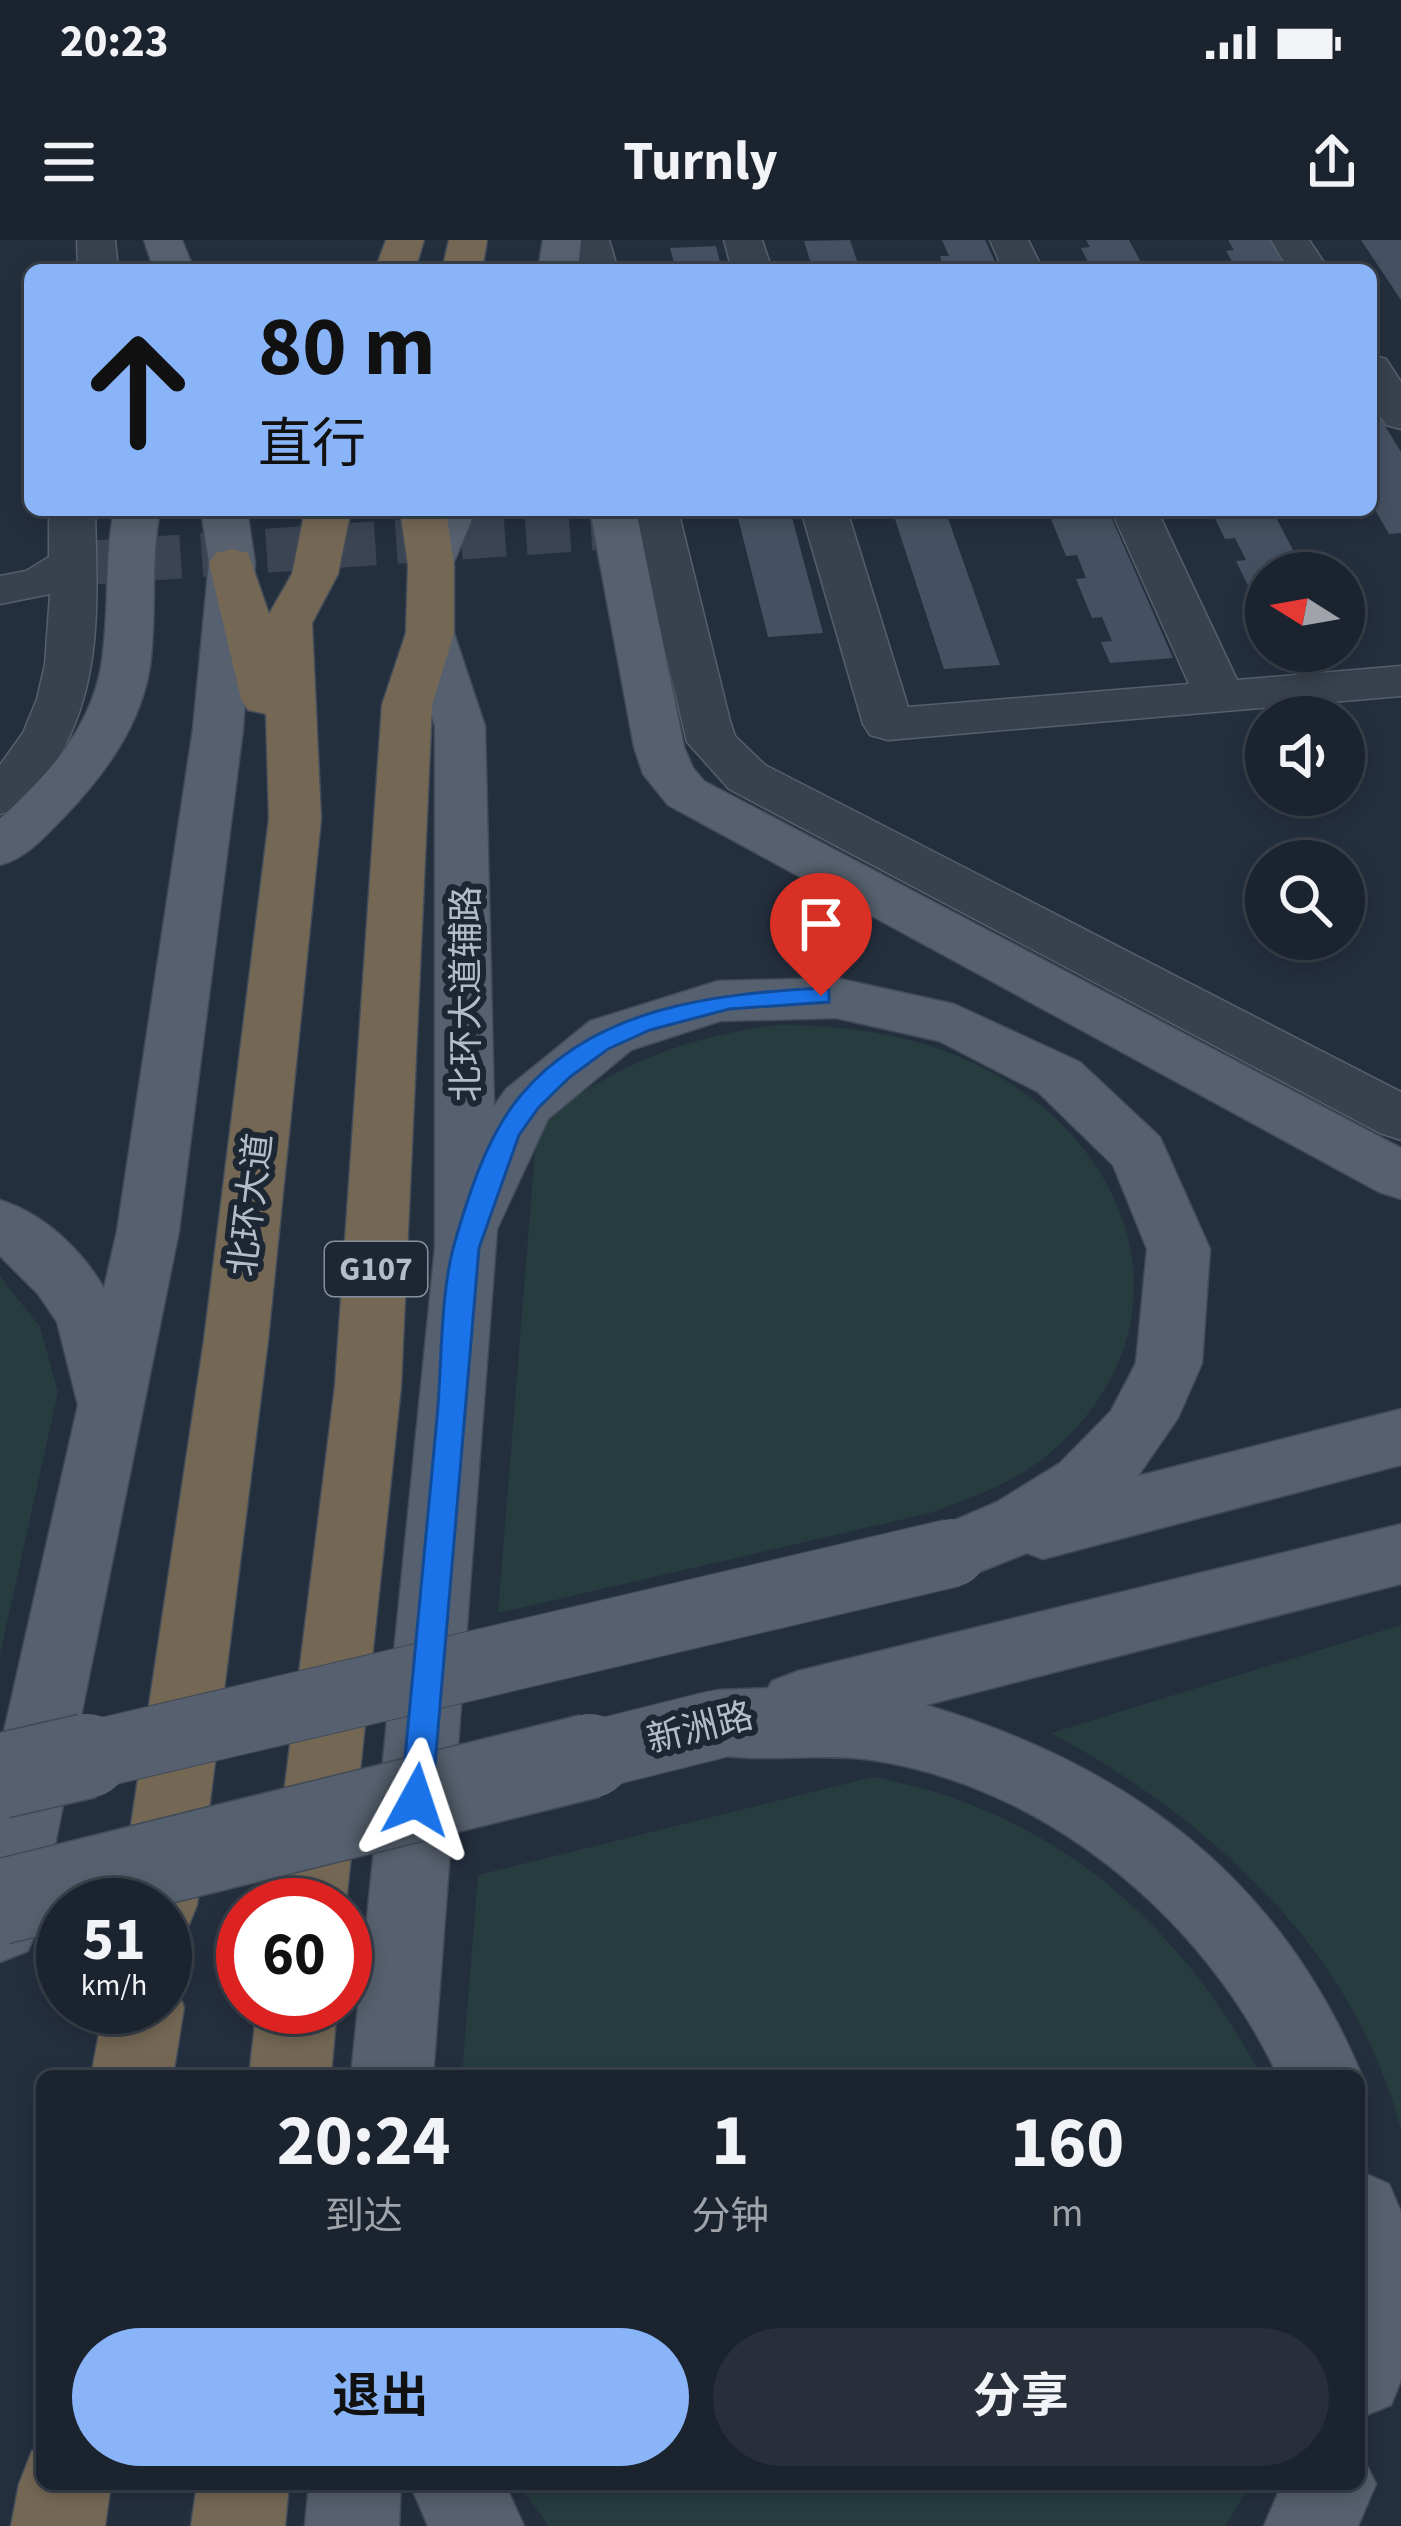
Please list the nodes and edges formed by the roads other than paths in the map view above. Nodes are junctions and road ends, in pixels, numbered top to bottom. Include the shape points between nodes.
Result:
1 (1377, 378) edge
2 (1401, 416) edge
3 (72, 516) edge
4 (137, 516) edge
5 (327, 516) edge
6 (424, 516) edge
7 (451, 516) edge
8 (614, 516) edge
9 (656, 516) edge
10 (826, 516) edge
11 (1137, 516) edge
12 (228, 537) edge
13 (72, 564) junction
14 (431, 566) junction
15 (0, 590) edge
16 (430, 633) junction
17 (1401, 681) edge
18 (1220, 696) junction
19 (3, 792) edge
20 (296, 819) junction
21 (0, 848) edge
22 (1401, 1118) edge
23 (1401, 1176) edge
24 (0, 1224) edge
25 (466, 1248) junction
26 (107, 1424) junction
27 (1401, 1437) edge
28 (952, 1552) junction
29 (1401, 1554) edge
30 (718, 1724) junction
31 (0, 1776) edge
32 (162, 1878) edge
33 (312, 1878) edge
34 (0, 1902) edge
35 (0, 1924) edge
36 (139, 2034) edge
37 (294, 2034) edge
38 (133, 2070) edge
39 (291, 2070) edge
40 (393, 2070) edge
41 (1318, 2070) edge
42 (64, 2490) edge
43 (242, 2490) edge
44 (355, 2490) edge
45 (459, 2490) edge
46 (1327, 2490) edge
47 (58, 2526) edge
48 (238, 2526) edge
49 (352, 2526) edge
50 (477, 2526) edge
51 (1311, 2526) edge

1 - 2 street
3 - 13 street
4 - 21 main road via 125,669 113,714 70,782
5 - 20 highway, 北环大道 via 315,574 288,623
6 - 14 highway, G107
7 - 14 main road
8 - 23 main road via 659,747 686,793
9 - 22 street via 705,722 712,742 746,777
10 - 18 street via 888,724
11 - 18 street
12 - 20 highway
12 - 26 main road via 218,729 186,972 148,1231
13 - 15 street via 40,582
13 - 19 street via 72,668 52,725
14 - 16 highway, G107
16 - 25 main road, 北环大道辅路 via 460,726
16 - 33 highway, G107 via 407,705 368,1386
17 - 18 street
20 - 32 highway, 北环大道 via 236,1340
24 - 26 main road via 36,1248 84,1308 99,1343
25 - 28 main road via 508,1133 530,1100 599,1043 643,1023 775,996 867,1000 956,1022 1036,1060 1104,1115 1154,1181 1178,1258 1177,1338 1145,1415 1103,1467 1047,1511
25 - 40 main road, 北环大道辅路
26 - 35 main road
27 - 28 main road
28 - 31 main road, bridge
29 - 30 main road, 新洲路
30 - 34 main road, 新洲路, bridge
30 - 41 main road via 803,1721 908,1733 970,1751 1088,1808 1197,1893 1241,1942
36 - 38 highway
37 - 39 highway
42 - 47 highway
43 - 48 highway
44 - 49 main road
45 - 50 main road
46 - 51 main road

